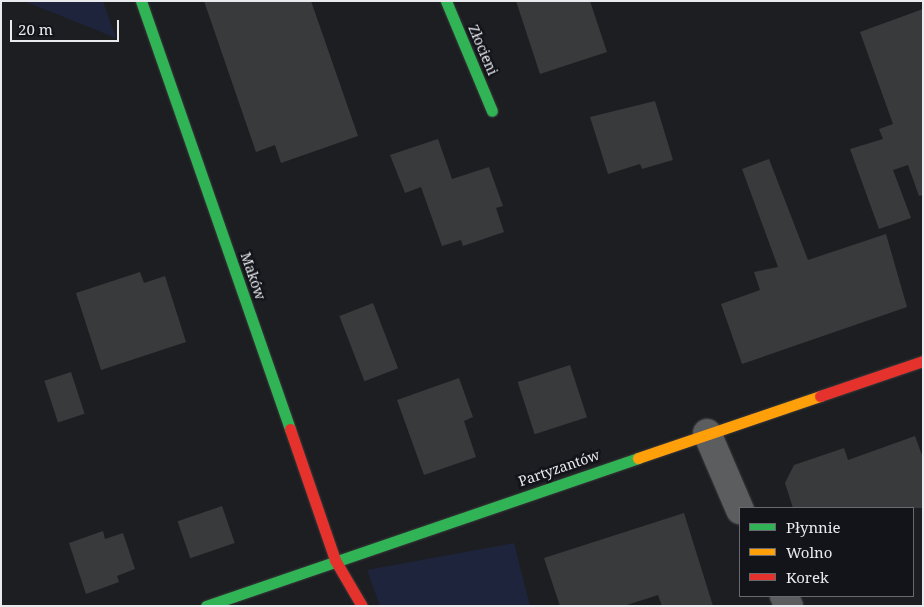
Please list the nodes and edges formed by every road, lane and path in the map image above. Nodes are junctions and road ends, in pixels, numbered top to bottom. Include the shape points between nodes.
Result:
1 (141, 1) edge
2 (446, 1) edge
3 (492, 111) dead end
4 (923, 361) edge
5 (707, 434) junction
6 (739, 508) edge
7 (335, 560) junction
8 (206, 606) edge
9 (362, 606) edge

1 - 7 street, Maków
2 - 3 street, Złocieni
4 - 5 street, Partyzantów
5 - 6 street
5 - 7 street, Partyzantów
7 - 8 street, Partyzantów
7 - 9 street, Maków

